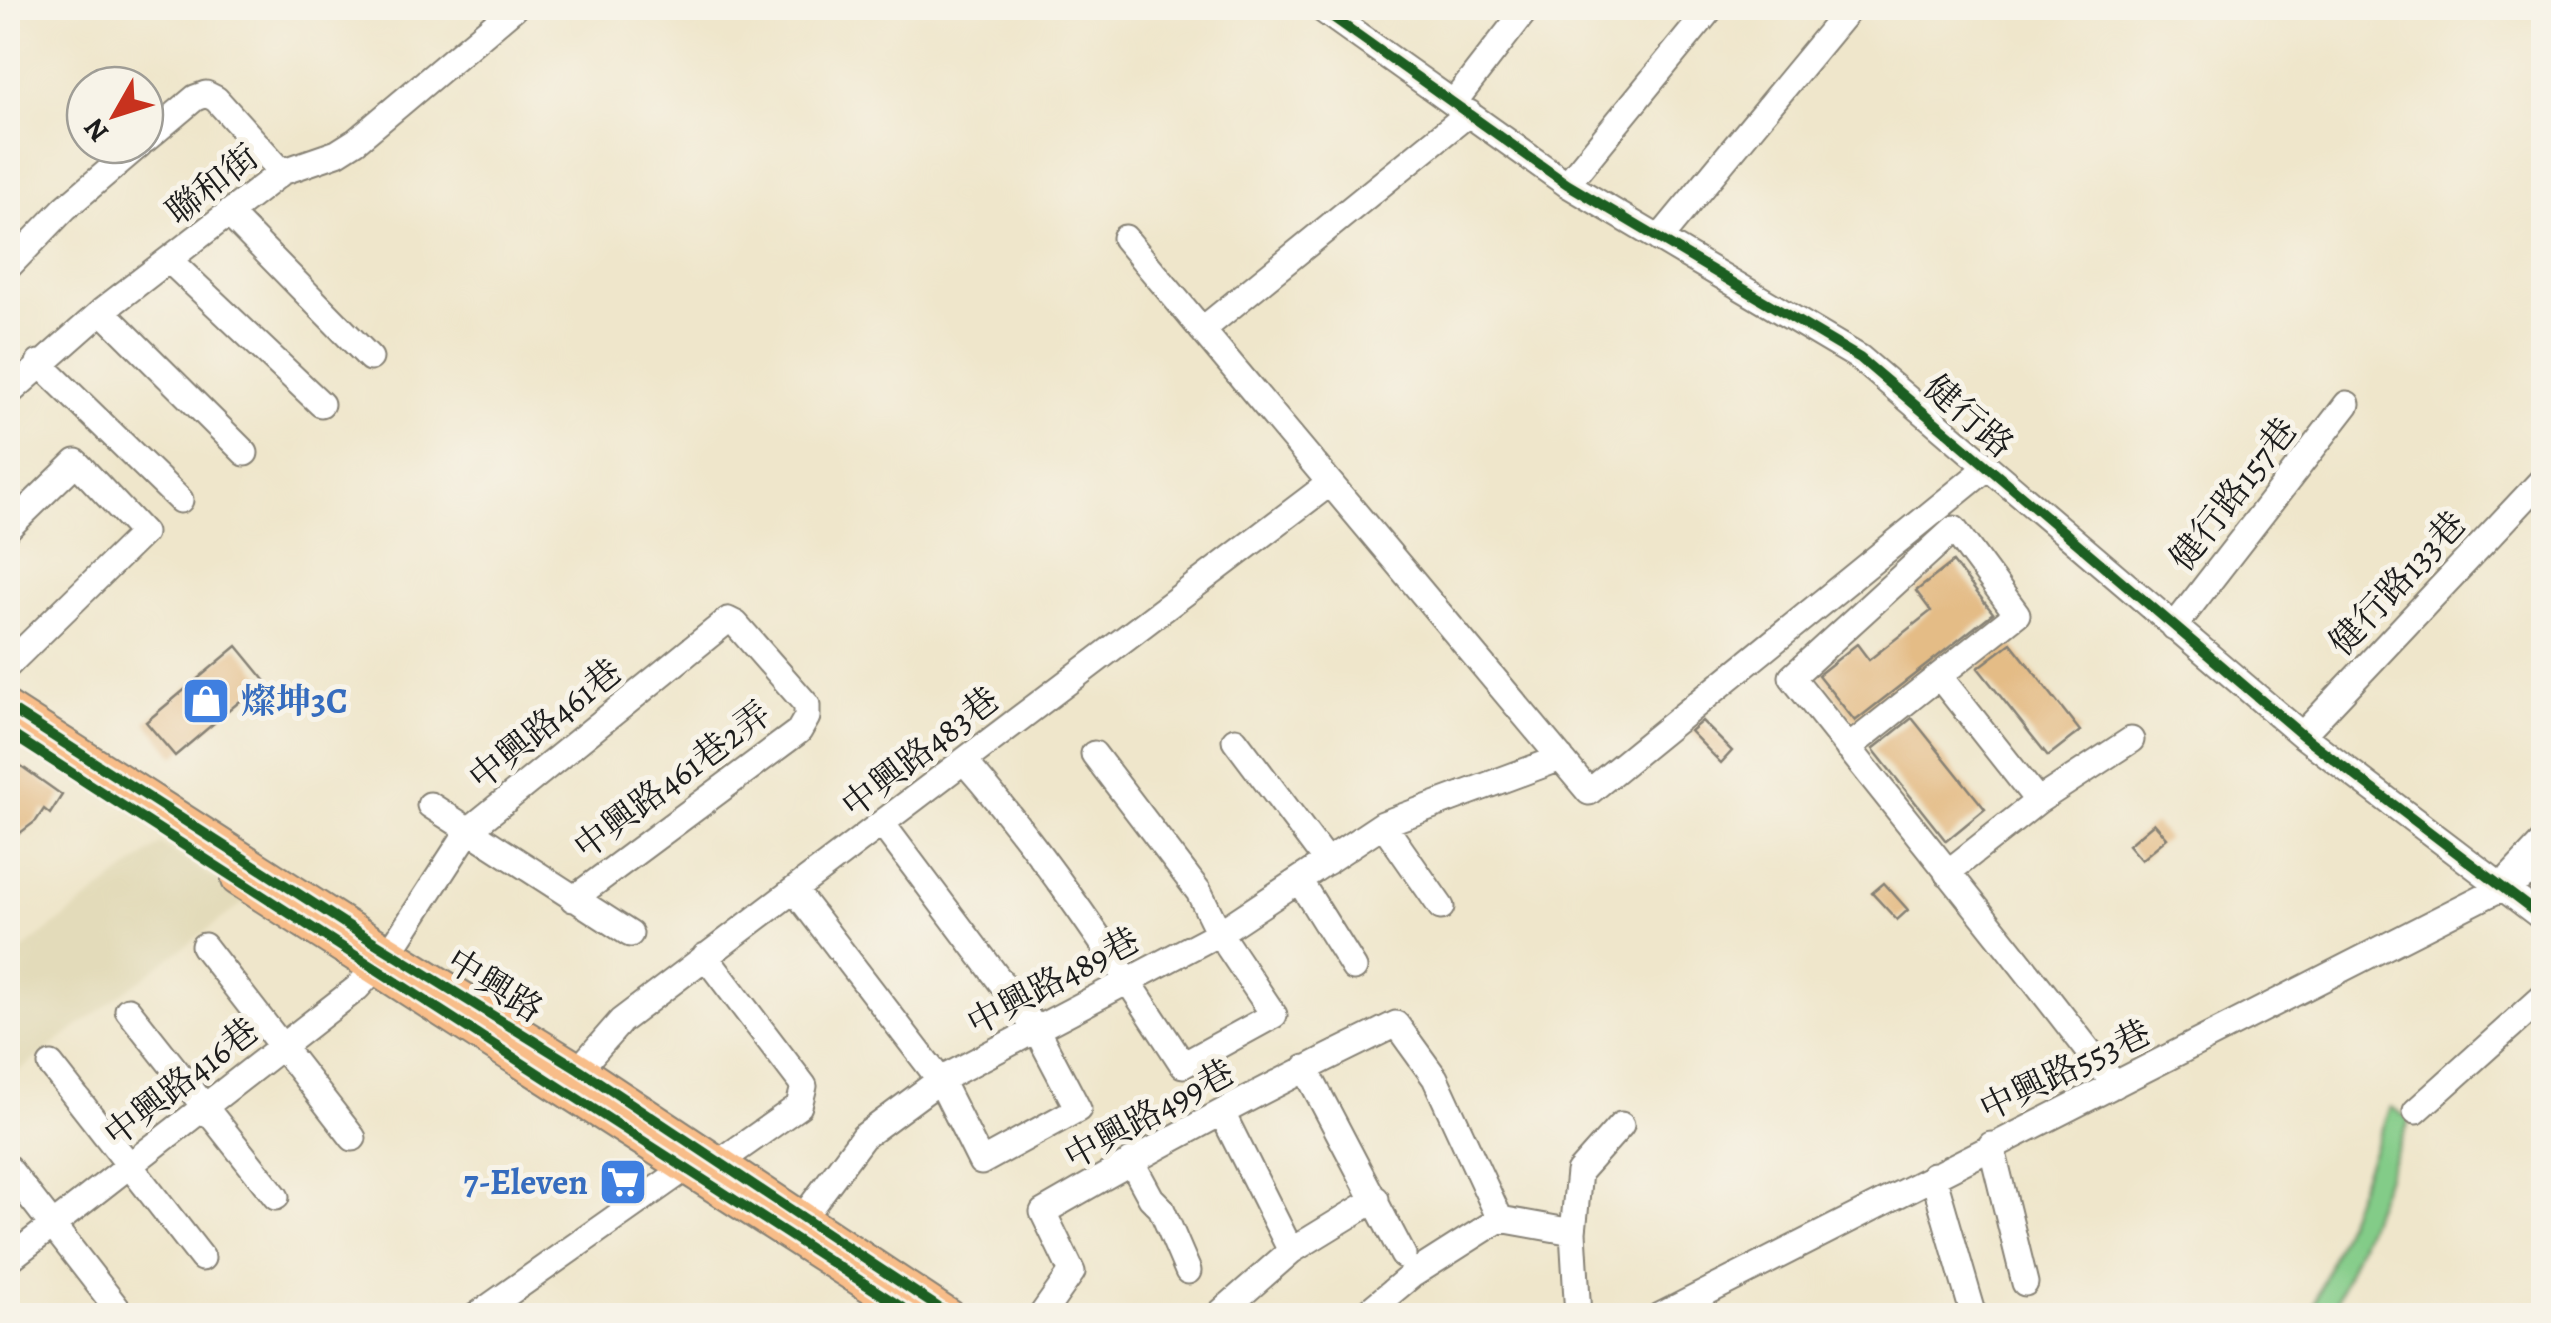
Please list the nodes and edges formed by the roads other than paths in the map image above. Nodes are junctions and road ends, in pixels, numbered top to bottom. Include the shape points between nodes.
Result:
1 (514, 8) edge
2 (1320, 8) edge
3 (1528, 8) edge
4 (1711, 8) edge
5 (1850, 8) edge
6 (1461, 107) junction
7 (165, 123) edge
8 (116, 165) edge
9 (282, 172) junction
10 (1566, 184) junction
11 (228, 213) junction
12 (1124, 238) dead end
13 (1659, 239) junction
14 (170, 261) junction
15 (8, 267) edge
16 (102, 311) junction
17 (1202, 330) junction
18 (370, 358) dead end
19 (39, 363) junction
20 (9, 388) edge
21 (321, 404) dead end
22 (2347, 404) dead end
23 (246, 453) dead end
24 (1987, 468) junction
25 (2544, 478) edge
26 (1330, 483) junction
27 (180, 500) dead end
28 (8, 528) edge
29 (2174, 628) junction
30 (8, 665) edge
31 (772, 666) joint
32 (1938, 676) junction
33 (10, 719) edge
34 (2302, 735) junction
35 (1235, 740) dead end
36 (2131, 740) dead end
37 (1848, 748) junction
38 (1094, 754) dead end
39 (1561, 758) junction
40 (964, 761) junction
41 (2038, 801) junction
42 (430, 805) dead end
43 (1383, 824) junction
44 (883, 825) junction
45 (469, 830) junction
46 (2544, 842) edge
47 (1327, 862) junction
48 (2544, 866) edge
49 (1947, 873) junction
50 (1299, 880) junction
51 (2501, 887) junction
52 (796, 892) junction
53 (573, 899) junction
54 (1440, 907) dead end
55 (2544, 920) edge
56 (1219, 933) junction
57 (630, 934) dead end
58 (204, 946) dead end
59 (706, 956) junction
60 (382, 960) junction
61 (1354, 968) dead end
62 (1129, 981) junction
63 (2544, 996) edge
64 (128, 1010) dead end
65 (1036, 1029) junction
66 (281, 1048) junction
67 (52, 1065) dead end
68 (1305, 1068) junction
69 (572, 1078) junction
70 (940, 1080) junction
71 (2115, 1085) junction
72 (206, 1108) junction
73 (2416, 1111) dead end
74 (1222, 1113) junction
75 (1621, 1124) dead end
76 (353, 1138) dead end
77 (1991, 1145) junction
78 (702, 1160) junction
79 (1131, 1160) junction
80 (130, 1167) junction
81 (8, 1168) edge
82 (1932, 1175) junction
83 (276, 1196) dead end
84 (1376, 1199) junction
85 (1500, 1219) junction
86 (52, 1226) junction
87 (795, 1227) junction
88 (1573, 1232) junction
89 (1291, 1251) junction
90 (1402, 1255) dead end
91 (202, 1258) dead end
92 (8, 1260) edge
93 (1188, 1271) dead end
94 (2025, 1282) dead end
95 (123, 1316) edge
96 (476, 1316) edge
97 (915, 1316) edge
98 (951, 1316) edge
99 (1041, 1316) edge
100 (1217, 1316) edge
101 (1363, 1316) edge
102 (1578, 1316) edge
103 (1660, 1316) edge
104 (1974, 1316) edge

1 - 9 street, 聯和街 via 356,141
2 - 6 street, 健行路
3 - 6 street
4 - 10 street
5 - 13 street
6 - 10 street, 健行路
6 - 17 street
7 - 9 street via 206,94
8 - 15 street
9 - 11 street, 聯和街
10 - 13 street, 健行路
11 - 14 street, 聯和街
11 - 18 street
12 - 17 street
13 - 24 street, 健行路 via 1860,358
14 - 16 street, 聯和街
14 - 21 street
16 - 19 street, 聯和街
16 - 23 street
17 - 26 street
19 - 20 street, 聯和街
19 - 27 street
22 - 29 street, 健行路157巷
24 - 29 street, 健行路
24 - 39 street via 1589,792
25 - 34 street, 健行路133巷
26 - 39 street
26 - 40 street, 中興路483巷
28 - 30 street via 76,462 143,534
29 - 34 street, 健行路
31 - 45 street, 中興路461巷 via 728,620
31 - 53 street, 中興路461巷2弄 via 807,705 799,730
32 - 37 street
32 - 37 street via 2016,614 1954,529 1792,676
32 - 41 street
33 - 60 main road, 中興路
34 - 51 street, 健行路
35 - 47 street
36 - 41 street
37 - 49 street
38 - 56 street via 1200,892
39 - 43 street, 中興路489巷
40 - 44 street, 中興路483巷
40 - 62 street via 1011,815
41 - 49 street
42 - 45 street, 中興路461巷2弄
43 - 47 street, 中興路489巷
43 - 54 street
44 - 52 street, 中興路483巷
44 - 65 street
45 - 53 street, 中興路461巷2弄
45 - 60 street, 中興路461巷
46 - 51 street
47 - 50 street, 中興路489巷
48 - 51 street, 中興路553巷
49 - 71 street
50 - 56 street, 中興路489巷
50 - 61 street
51 - 55 street, 健行路
51 - 71 street, 中興路553巷
52 - 59 street, 中興路483巷
52 - 70 street
53 - 57 street, 中興路461巷2弄
56 - 62 street, 中興路489巷
56 - 62 street via 1274,1015 1227,1042 1183,1065
58 - 66 street
59 - 69 street, 中興路483巷 via 621,1021
59 - 78 street via 804,1086 800,1106
60 - 66 street, 中興路416巷
60 - 69 main road, 中興路
62 - 65 street, 中興路489巷
63 - 73 street
64 - 72 street
65 - 70 street, 中興路489巷
65 - 70 street via 1078,1109 981,1162
66 - 72 street, 中興路416巷
66 - 76 street
67 - 80 street
68 - 74 street, 中興路499巷
68 - 84 street
68 - 85 street, 中興路499巷 via 1396,1024 1436,1078
69 - 78 main road, 中興路
70 - 87 street, 中興路489巷 via 863,1137
71 - 77 street, 中興路553巷
72 - 80 street, 中興路416巷
72 - 83 street
74 - 79 street, 中興路499巷
74 - 89 street
75 - 88 street via 1579,1172
77 - 82 street, 中興路553巷
77 - 94 street
78 - 87 main road, 中興路
78 - 96 street
79 - 93 street
79 - 99 street, 中興路499巷 via 1043,1212 1072,1272
80 - 86 street, 中興路416巷
80 - 91 street
81 - 86 street
82 - 103 street, 中興路553巷
82 - 104 street
84 - 89 street
84 - 90 street
85 - 88 street
85 - 101 street
86 - 92 street, 中興路416巷
86 - 95 street
87 - 97 main road, 中興路
87 - 98 main road, 中興路
88 - 102 street
89 - 100 street

